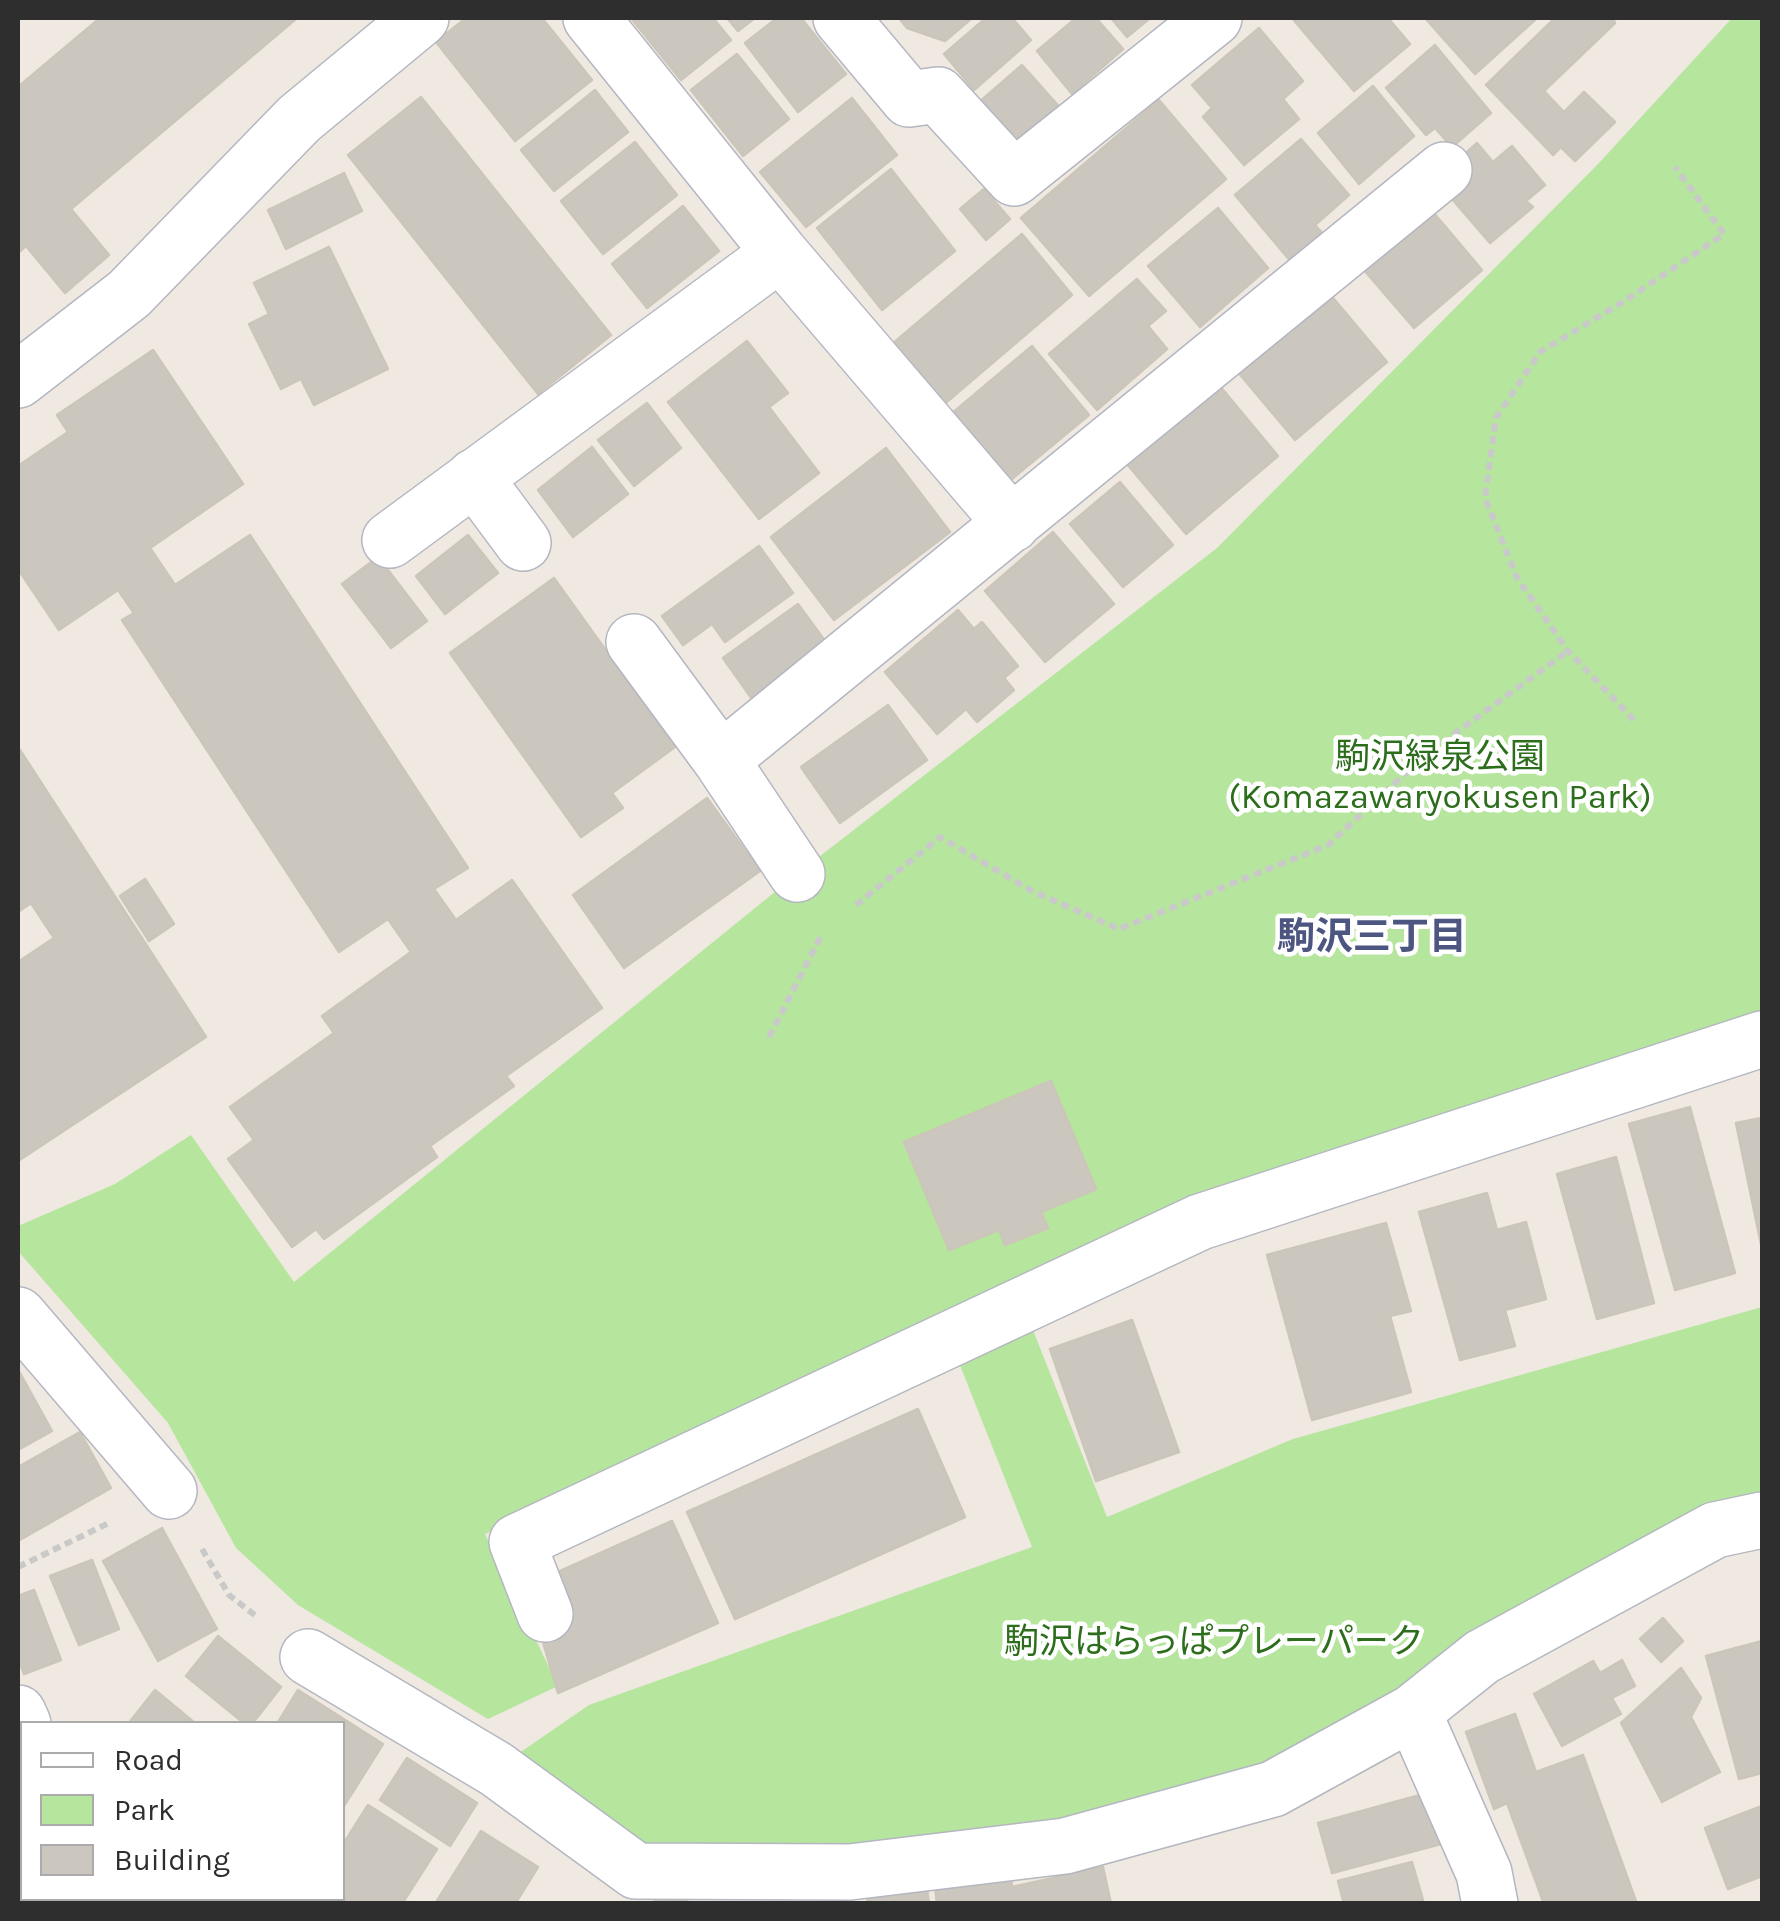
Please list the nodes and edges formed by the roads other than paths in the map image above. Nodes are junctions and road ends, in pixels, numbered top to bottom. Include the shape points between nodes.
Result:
1 (421, 18) edge
2 (591, 18) edge
3 (841, 18) edge
4 (1214, 18) edge
5 (1444, 170) dead end
6 (780, 253) junction
7 (18, 380) edge
8 (474, 478) junction
9 (1012, 524) junction
10 (390, 540) dead end
11 (523, 543) dead end
12 (634, 642) dead end
13 (721, 760) junction
14 (797, 874) dead end
15 (1762, 1038) edge
16 (18, 1315) edge
17 (169, 1491) road end
18 (1762, 1520) edge
19 (545, 1614) dead end
20 (308, 1657) road end
21 (1413, 1712) junction
22 (632, 1887) edge
23 (1490, 1904) edge

1 - 7 street via 299,119 129,294
2 - 6 street
3 - 4 street via 908,99 938,94 1014,178
5 - 9 street
6 - 8 street
6 - 9 street
8 - 10 street
8 - 11 street
9 - 13 street
12 - 13 street
13 - 14 street
15 - 19 street via 1200,1222 516,1542
16 - 17 street
18 - 21 street via 1715,1530 1499,1648
20 - 22 street via 496,1769
21 - 22 street via 1274,1790 1064,1846 850,1872
21 - 23 street via 1484,1872

